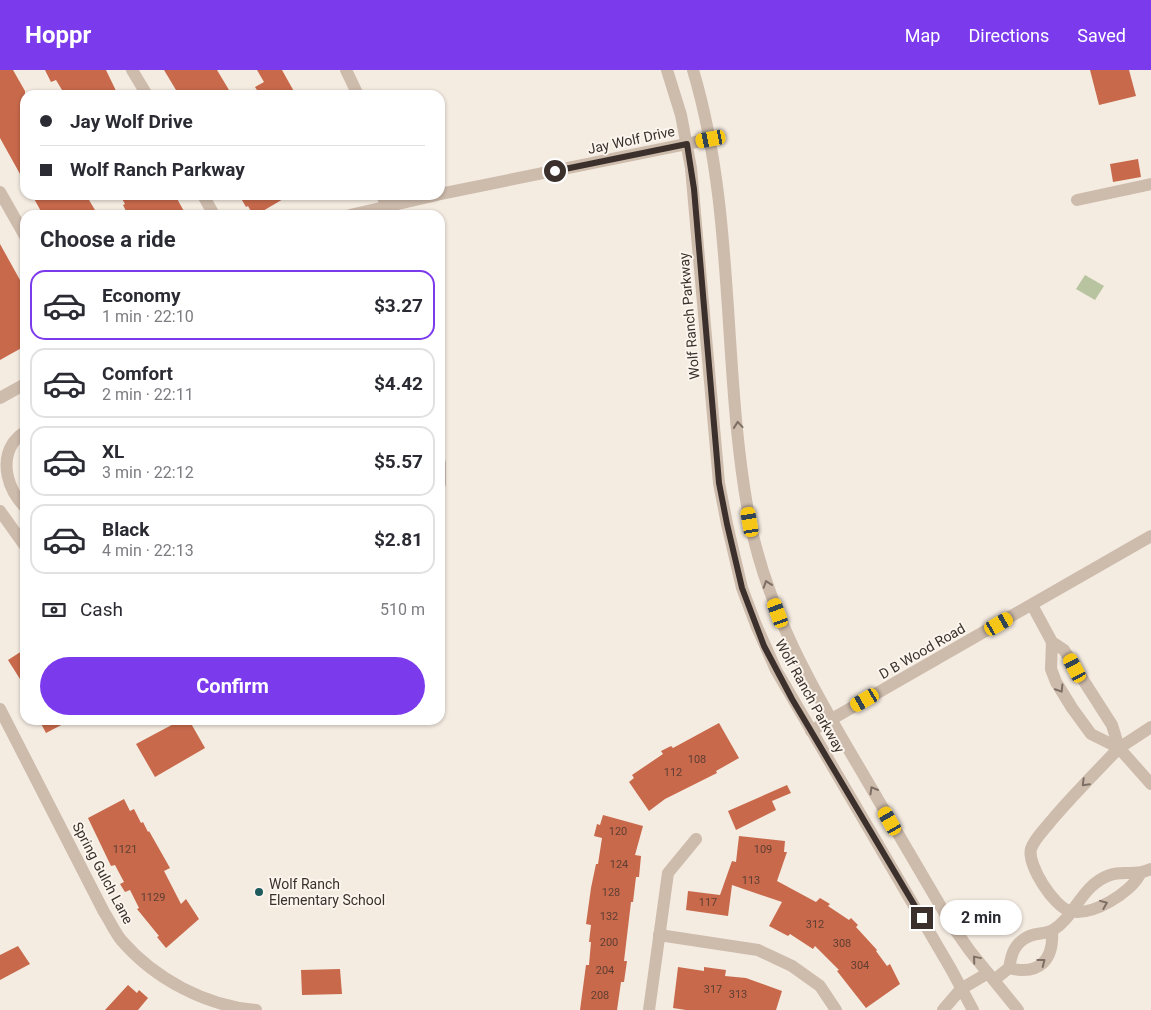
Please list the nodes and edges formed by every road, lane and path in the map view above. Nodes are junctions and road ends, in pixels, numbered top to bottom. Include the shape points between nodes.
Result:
1 (132, 70) edge
2 (346, 70) edge
3 (667, 70) edge
4 (693, 70) edge
5 (143, 90) edge
6 (356, 90) edge
7 (711, 139) junction
8 (687, 144) junction
9 (1151, 184) edge
10 (0, 192) edge
11 (445, 194) edge
12 (412, 200) edge
13 (1078, 200) dead end
14 (385, 205) edge
15 (368, 210) edge
16 (20, 227) edge
17 (20, 387) edge
18 (0, 398) edge
19 (20, 434) edge
20 (20, 502) edge
21 (0, 511) edge
22 (1151, 536) edge
23 (20, 539) edge
24 (1032, 604) junction
25 (1052, 642) junction
26 (0, 709) edge
27 (831, 720) junction
28 (1151, 727) edge
29 (5, 730) edge
30 (811, 731) junction
31 (1119, 748) junction
32 (1151, 784) edge
33 (696, 839) dead end
34 (1146, 871) edge
35 (1071, 912) junction
36 (1052, 931) junction
37 (659, 935) junction
38 (1009, 968) junction
39 (991, 977) junction
40 (962, 989) junction
41 (256, 1010) edge
42 (649, 1010) edge
43 (836, 1010) edge
44 (943, 1010) edge
45 (973, 1010) edge
46 (1018, 1010) edge

1 - 5 street
2 - 6 street
3 - 8 street, Wolf Ranch Parkway
4 - 7 street, Wolf Ranch Parkway
7 - 8 street, Jay Wolf Drive
27 -> 7 street, Wolf Ranch Parkway via 786,635 762,568 750,522
8 - 11 street, Jay Wolf Drive
8 - 30 street, Wolf Ranch Parkway via 694,189 717,461 727,524 742,588 756,625 776,670
9 - 13 street
10 - 16 street
12 - 14 street, Jay Wolf Drive
14 - 15 street, Jay Wolf Drive
17 - 18 street
19 - 20 street via 4,460 5,475
21 - 23 street
22 - 24 street, D B Wood Road
24 - 25 street
24 - 27 street, D B Wood Road
25 - 31 street via 1064,650 1112,725
25 -> 31 street via 1051,669 1072,708 1091,734
26 - 29 street, Spring Gulch Lane
27 - 30 street, D B Wood Road
39 -> 27 street, Wolf Ranch Parkway via 951,924
28 - 31 street
29 - 41 street, Spring Gulch Lane via 121,940 145,964 177,985 240,1009
30 - 40 street, Wolf Ranch Parkway
31 - 32 street
31 -> 35 street via 1076,792 1036,839 1031,850 1033,869 1060,907
33 - 37 street via 668,873
35 -> 34 street via 1106,904 1132,887
34 - 35 street via 1115,874 1097,882
35 - 36 street
36 - 38 street via 1032,934 1024,939 1012,953
38 -> 36 street via 1020,972 1031,970 1047,959 1052,952
37 - 42 street
37 - 43 street via 758,950 792,966 820,986
38 - 39 street
39 - 40 street
39 - 46 street, Wolf Ranch Parkway
40 - 44 street
40 - 45 street, Wolf Ranch Parkway

